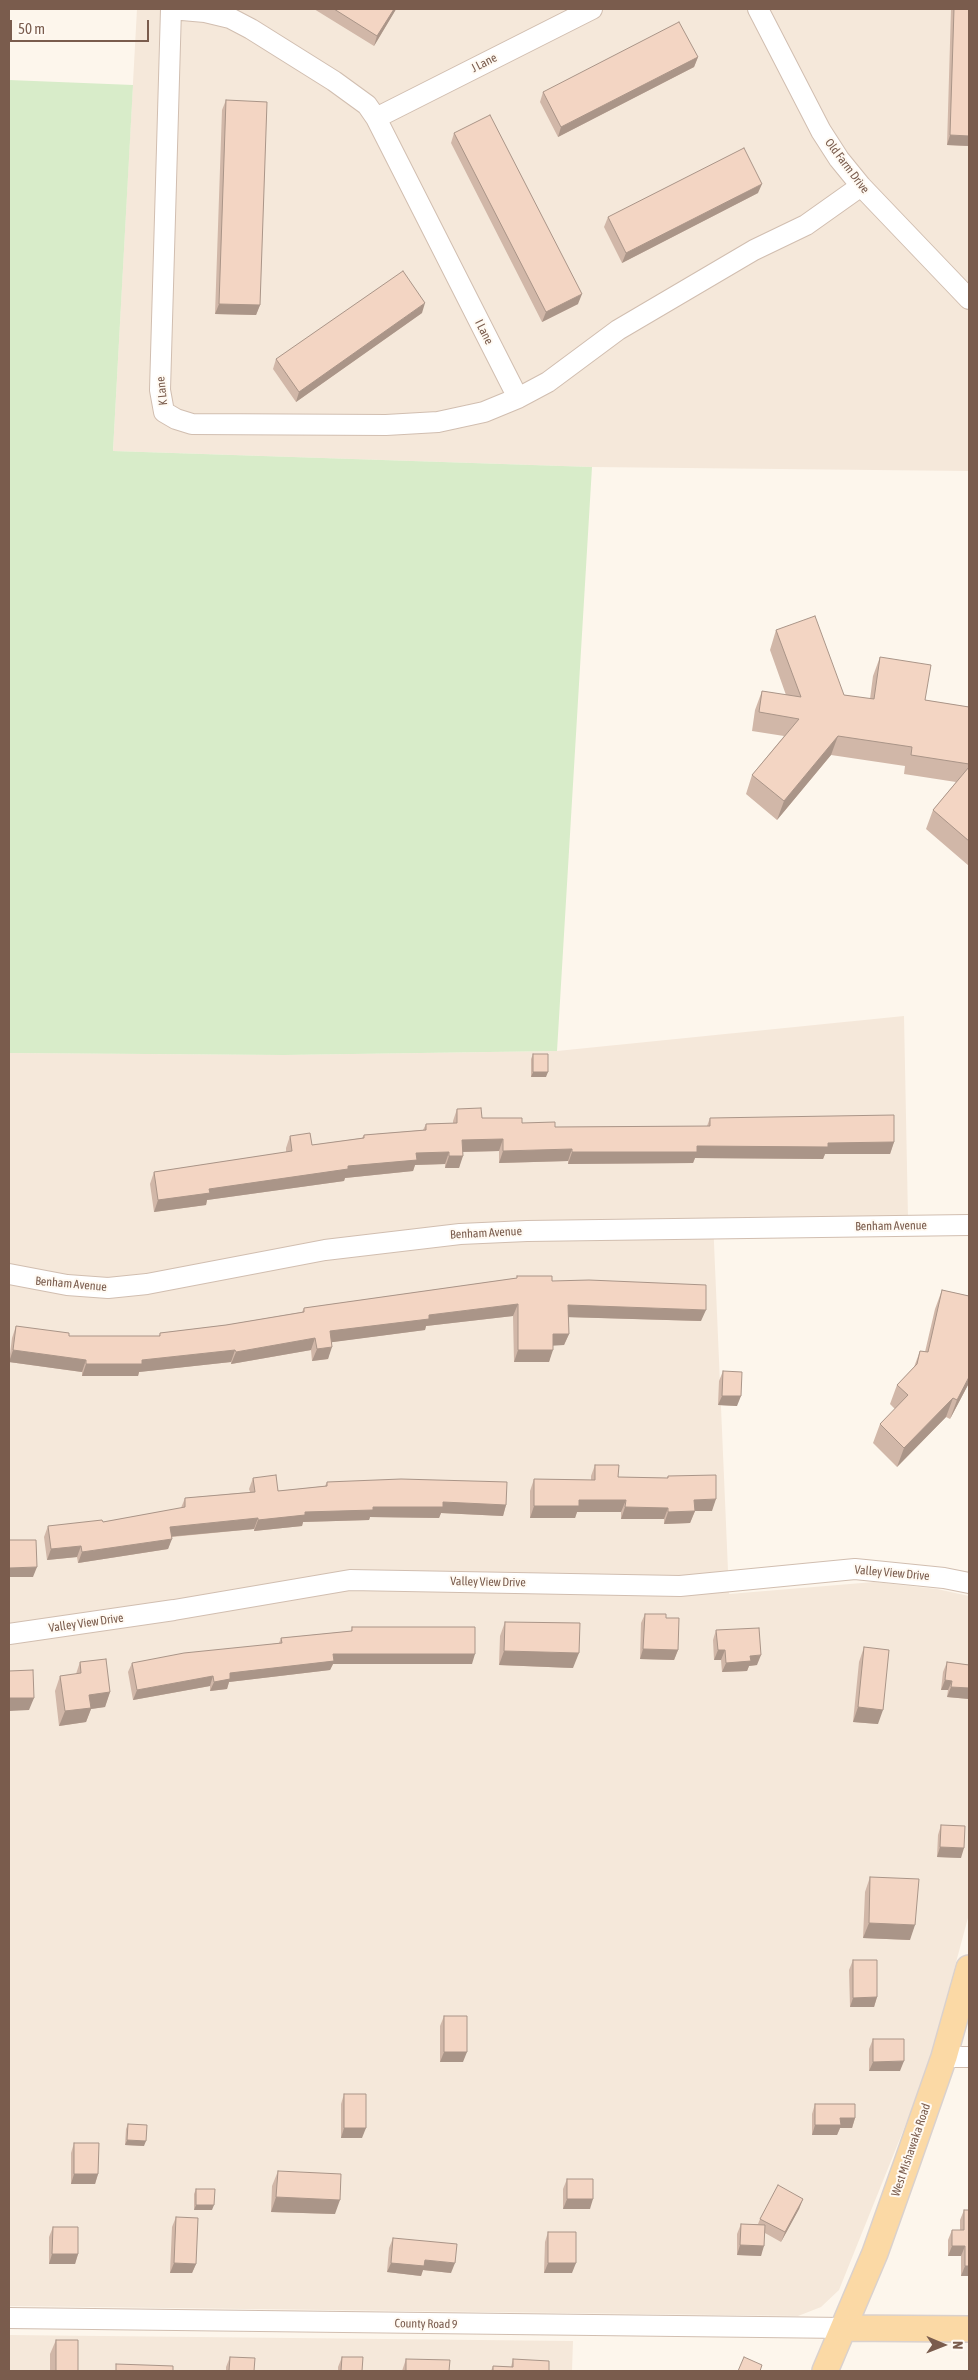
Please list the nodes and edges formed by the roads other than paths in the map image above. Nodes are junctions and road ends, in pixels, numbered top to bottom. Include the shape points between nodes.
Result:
1 (171, 9) edge
2 (592, 9) edge
3 (758, 9) edge
4 (376, 118) junction
5 (861, 186) junction
6 (969, 299) edge
7 (518, 398) junction
8 (969, 1225) edge
9 (9, 1274) edge
10 (969, 1583) edge
11 (9, 1634) edge
12 (969, 1968) edge
13 (944, 2057) junction
14 (969, 2058) edge
15 (9, 2318) edge
16 (844, 2328) junction
17 (969, 2329) edge
18 (824, 2371) edge

1 - 4 street, I Lane via 230,18 251,29 356,96
1 - 7 street, K Lane via 160,390 164,412 176,420 192,424 386,425 447,420 484,412
2 - 4 street, J Lane
3 - 5 street, Old Farm Drive via 821,131
4 - 7 street, I Lane
5 - 6 street, Old Farm Drive
5 - 7 street via 806,225 754,250 650,310 548,382
8 - 9 street, Benham Avenue via 527,1230 460,1234 325,1250 147,1284 108,1288 67,1285
10 - 11 street, Valley View Drive via 855,1569 680,1586 350,1580
12 - 13 main road, West Mishawaka Road
13 - 14 street
13 - 16 main road, West Mishawaka Road via 875,2253
15 - 16 street, County Road 9
16 - 17 main road
16 - 18 main road, West Mishawaka Road

